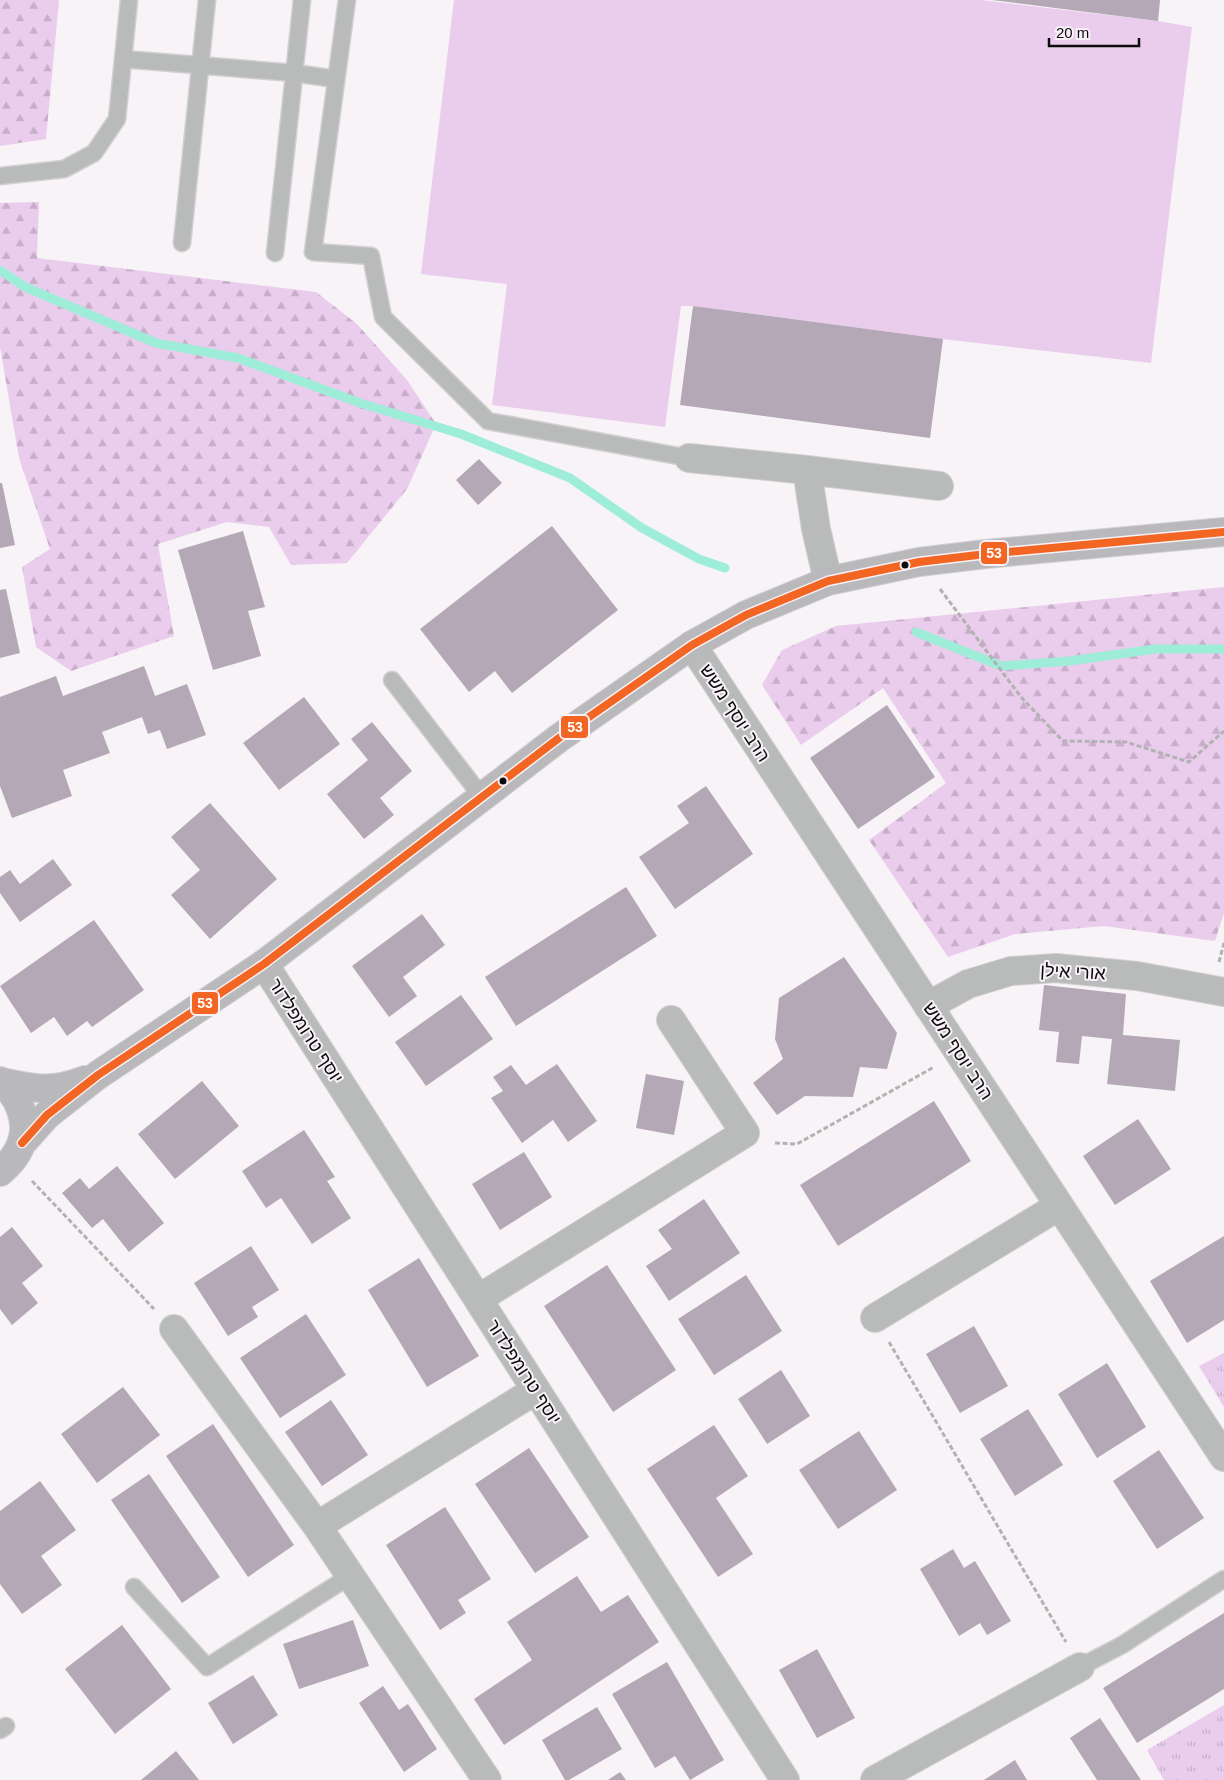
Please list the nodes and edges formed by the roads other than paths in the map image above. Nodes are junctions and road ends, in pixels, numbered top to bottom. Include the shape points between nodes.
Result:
1 (129, 0) edge
2 (207, 0) edge
3 (302, 0) edge
4 (347, 0) edge
5 (123, 59) junction
6 (200, 65) junction
7 (294, 73) junction
8 (336, 78) junction
9 (0, 176) edge
10 (182, 243) dead end
11 (275, 253) dead end
12 (689, 458) joint
13 (808, 470) junction
14 (939, 486) dead end
15 (1224, 532) edge
16 (828, 581) junction
17 (692, 645) junction
18 (392, 680) dead end
19 (482, 797) junction
20 (264, 964) junction
21 (1224, 992) edge
22 (928, 1006) junction
23 (672, 1020) dead end
24 (98, 1075) junction
25 (1, 1082) edge
26 (12, 1159) edge
27 (1059, 1206) junction
28 (478, 1299) junction
29 (875, 1318) road end
30 (174, 1329) road end
31 (536, 1390) junction
32 (1224, 1457) edge
33 (317, 1526) junction
34 (350, 1576) junction
35 (1224, 1579) edge
36 (134, 1587) dead end
37 (1080, 1667) joint
38 (487, 1780) edge
39 (785, 1780) edge
40 (875, 1780) edge

1 - 5 lane
2 - 6 lane
3 - 7 lane
4 - 8 lane
5 - 6 lane
5 - 9 lane via 117,119 94,153 64,170
6 - 7 lane
6 - 10 lane
7 - 8 lane
7 - 11 lane
8 - 12 lane via 313,252 371,256 383,317 488,421
12 - 13 street
13 - 14 street
13 - 16 street via 816,529
15 - 16 street via 919,562
16 - 17 street via 746,615
17 - 19 street via 559,738
17 - 22 street, הרב יוסף משש
18 - 19 lane
19 - 20 street
20 - 24 street
20 - 28 street, יוסף טרומפלדור
21 - 22 street, אורי אילן via 1137,976 1056,968 1011,970 968,984
22 - 27 street, הרב יוסף משש
23 - 28 street via 744,1133
24 - 25 street via 65,1088 39,1089
24 - 26 street via 47,1115
25 - 26 street via 15,1096 23,1114 24,1133
27 - 29 street
27 - 32 street, הרב יוסף משש
28 - 31 street, יוסף טרומפלדור
30 - 33 street
31 - 33 street
31 - 39 street, יוסף טרומפלדור
33 - 34 street
34 - 36 lane via 207,1667
34 - 38 street
35 - 37 lane via 1122,1645
37 - 40 street

